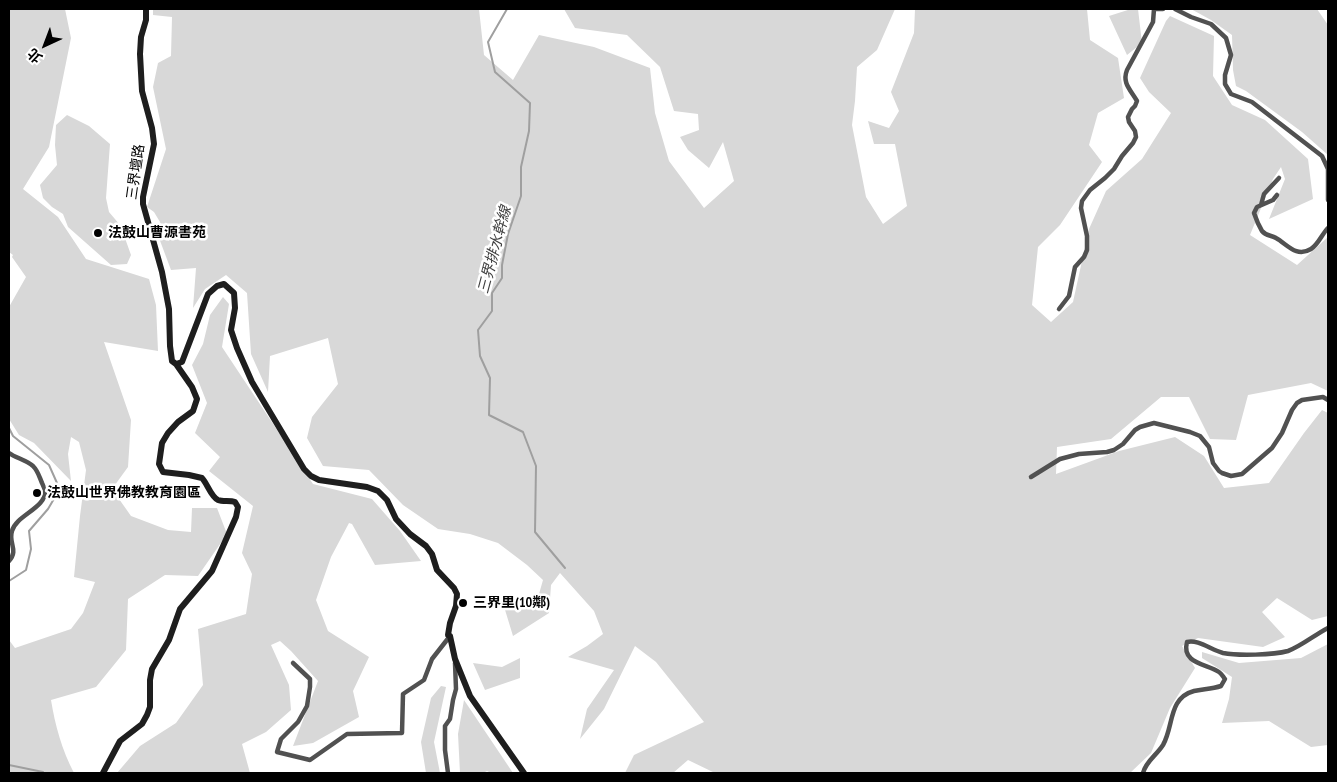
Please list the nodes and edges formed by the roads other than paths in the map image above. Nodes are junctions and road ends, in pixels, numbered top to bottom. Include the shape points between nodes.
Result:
1 (146, 9) edge
2 (1154, 9) edge
3 (1163, 9) edge
4 (1176, 9) edge
5 (1279, 178) dead end
6 (1277, 195) dead end
7 (1328, 200) edge
8 (1261, 205) junction
9 (1328, 228) edge
10 (1059, 309) dead end
11 (176, 364) junction
12 (1328, 400) edge
13 (9, 453) edge
14 (1031, 477) dead end
15 (9, 561) edge
16 (1328, 628) edge
17 (450, 636) junction
18 (455, 659) junction
19 (292, 663) dead end
20 (102, 773) edge
21 (448, 773) edge
22 (524, 773) edge
23 (1143, 773) edge

1 - 11 street, 三界壇路 via 141,37 142,91 154,144 143,204 170,309 170,356
2 - 3 street
2 - 10 street via 1154,22 1124,78 1136,100 1128,117 1136,137 1114,169 1082,201 1087,250 1075,267 1069,296
4 - 7 street via 1211,24 1226,38 1231,55 1225,84 1231,94 1252,102 1322,156 1328,169
5 - 8 street via 1264,194
6 - 8 street
8 - 9 street via 1256,207 1254,214 1262,231 1292,250 1310,249
11 - 17 street via 182,362 208,294 224,284 234,293 231,330 252,382 304,469 319,480 378,491 387,500 396,519 426,546 437,570 457,594
11 - 20 street, 三界壇路 via 197,399 193,411 178,422 162,443 159,464 163,472 202,478 218,500 230,500 238,507 212,571 180,609 169,640 152,669 147,716 120,741
12 - 14 street via 1322,397 1297,403 1272,448 1242,474 1230,476 1219,471 1209,447 1200,436 1154,423 1135,430 1114,450 1060,459
13 - 15 street via 38,472 45,491 42,501 18,521 12,531 14,548
16 - 23 street via 1290,650 1270,654 1228,654 1200,643 1187,642 1187,653 1195,662 1219,672 1225,679 1221,686 1184,695 1173,709 1162,746 1148,761
17 - 18 street
17 - 19 street via 432,659 424,680 403,694 402,733 347,734 310,760 277,752 281,739 298,722 307,706 310,679
18 - 21 street via 456,689 450,719 445,726
18 - 22 street via 470,696

